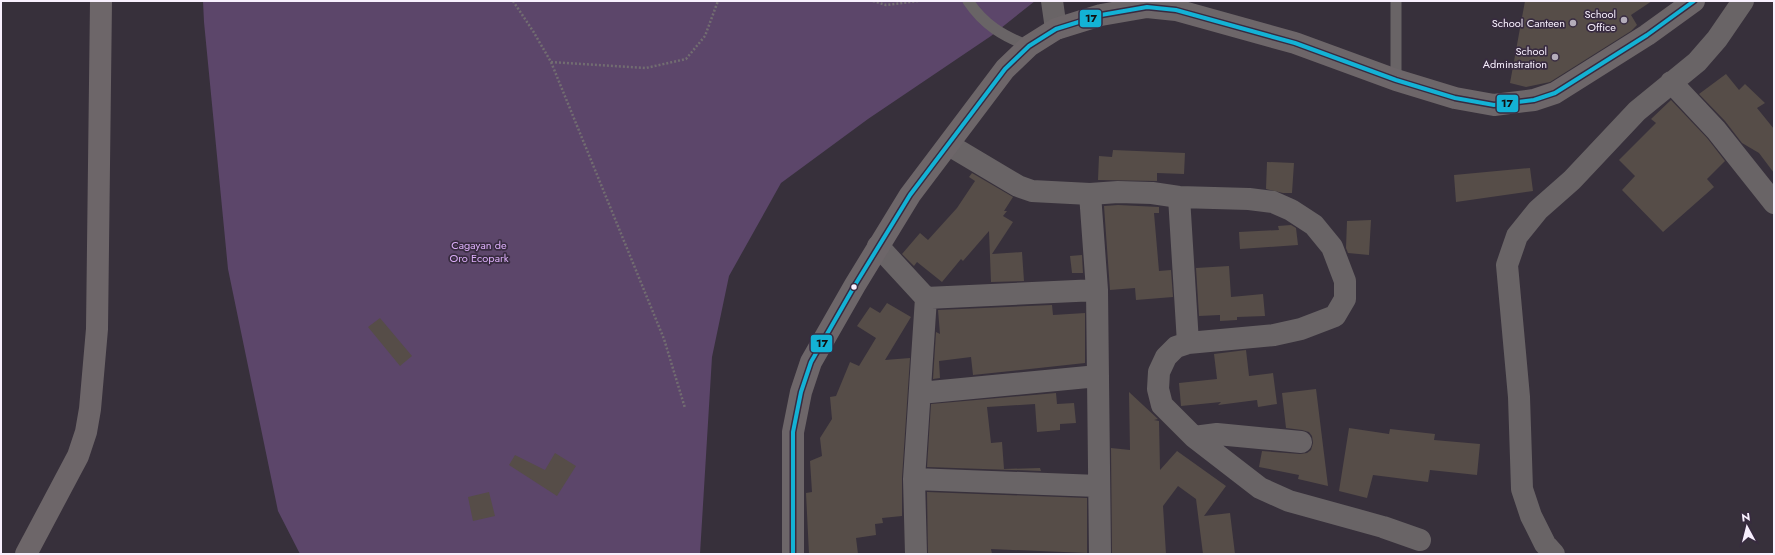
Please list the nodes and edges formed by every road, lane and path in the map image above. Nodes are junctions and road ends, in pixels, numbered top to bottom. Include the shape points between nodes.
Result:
1 (101, 1) edge
2 (513, 1) edge
3 (718, 1) edge
4 (872, 1) edge
5 (919, 1) edge
6 (968, 1) edge
7 (1052, 1) edge
8 (1396, 1) edge
9 (1743, 1) edge
10 (1682, 4) edge
11 (1056, 29) junction
12 (1029, 46) junction
13 (551, 62) junction
14 (1396, 80) junction
15 (1671, 82) junction
16 (949, 145) junction
17 (1090, 194) junction
18 (1179, 197) junction
19 (1774, 203) edge
20 (878, 246) junction
21 (1097, 290) junction
22 (926, 298) junction
23 (1188, 343) junction
24 (1098, 376) junction
25 (920, 393) junction
26 (685, 408) dead end
27 (1194, 437) junction
28 (1302, 442) dead end
29 (914, 479) junction
30 (1098, 486) junction
31 (1420, 540) dead end
32 (26, 554) edge
33 (793, 554) edge
34 (916, 554) edge
35 (1100, 554) edge
36 (1554, 554) edge

1 - 32 main road via 97,329 90,409 78,456
2 - 13 path
3 - 13 path via 705,36 686,59 646,68
4 - 5 path via 886,5
6 - 12 lane via 977,14 1006,38
7 - 11 street
8 - 14 lane
9 - 15 street via 1717,39 1697,62
10 - 14 main road via 1647,35 1556,93 1534,100 1494,105 1455,98
11 - 12 main road
11 - 14 main road via 1124,10 1147,7 1176,10 1295,43
12 - 16 main road via 1006,69
13 - 26 path via 664,339
15 - 19 street via 1716,130
15 - 36 street via 1637,111 1572,180 1538,210 1517,236 1508,265 1519,397 1522,489 1531,516 1545,544
16 - 17 street via 1018,186 1032,191
16 - 20 main road via 910,195
17 - 18 street via 1138,193
17 - 21 street
18 - 23 street
18 - 23 street via 1249,199 1273,202 1291,210 1314,225 1332,247 1345,282 1345,299 1335,316 1301,329 1274,335
20 - 22 street
20 - 33 main road via 811,362 801,392 793,432
21 - 22 street
21 - 24 street
22 - 25 street
23 - 27 street via 1176,347 1166,357 1159,372 1158,389 1162,405
24 - 25 street
24 - 30 street
25 - 29 street
27 - 28 street via 1217,434
27 - 31 street via 1260,488 1289,501
29 - 30 street
29 - 34 street
30 - 35 street

